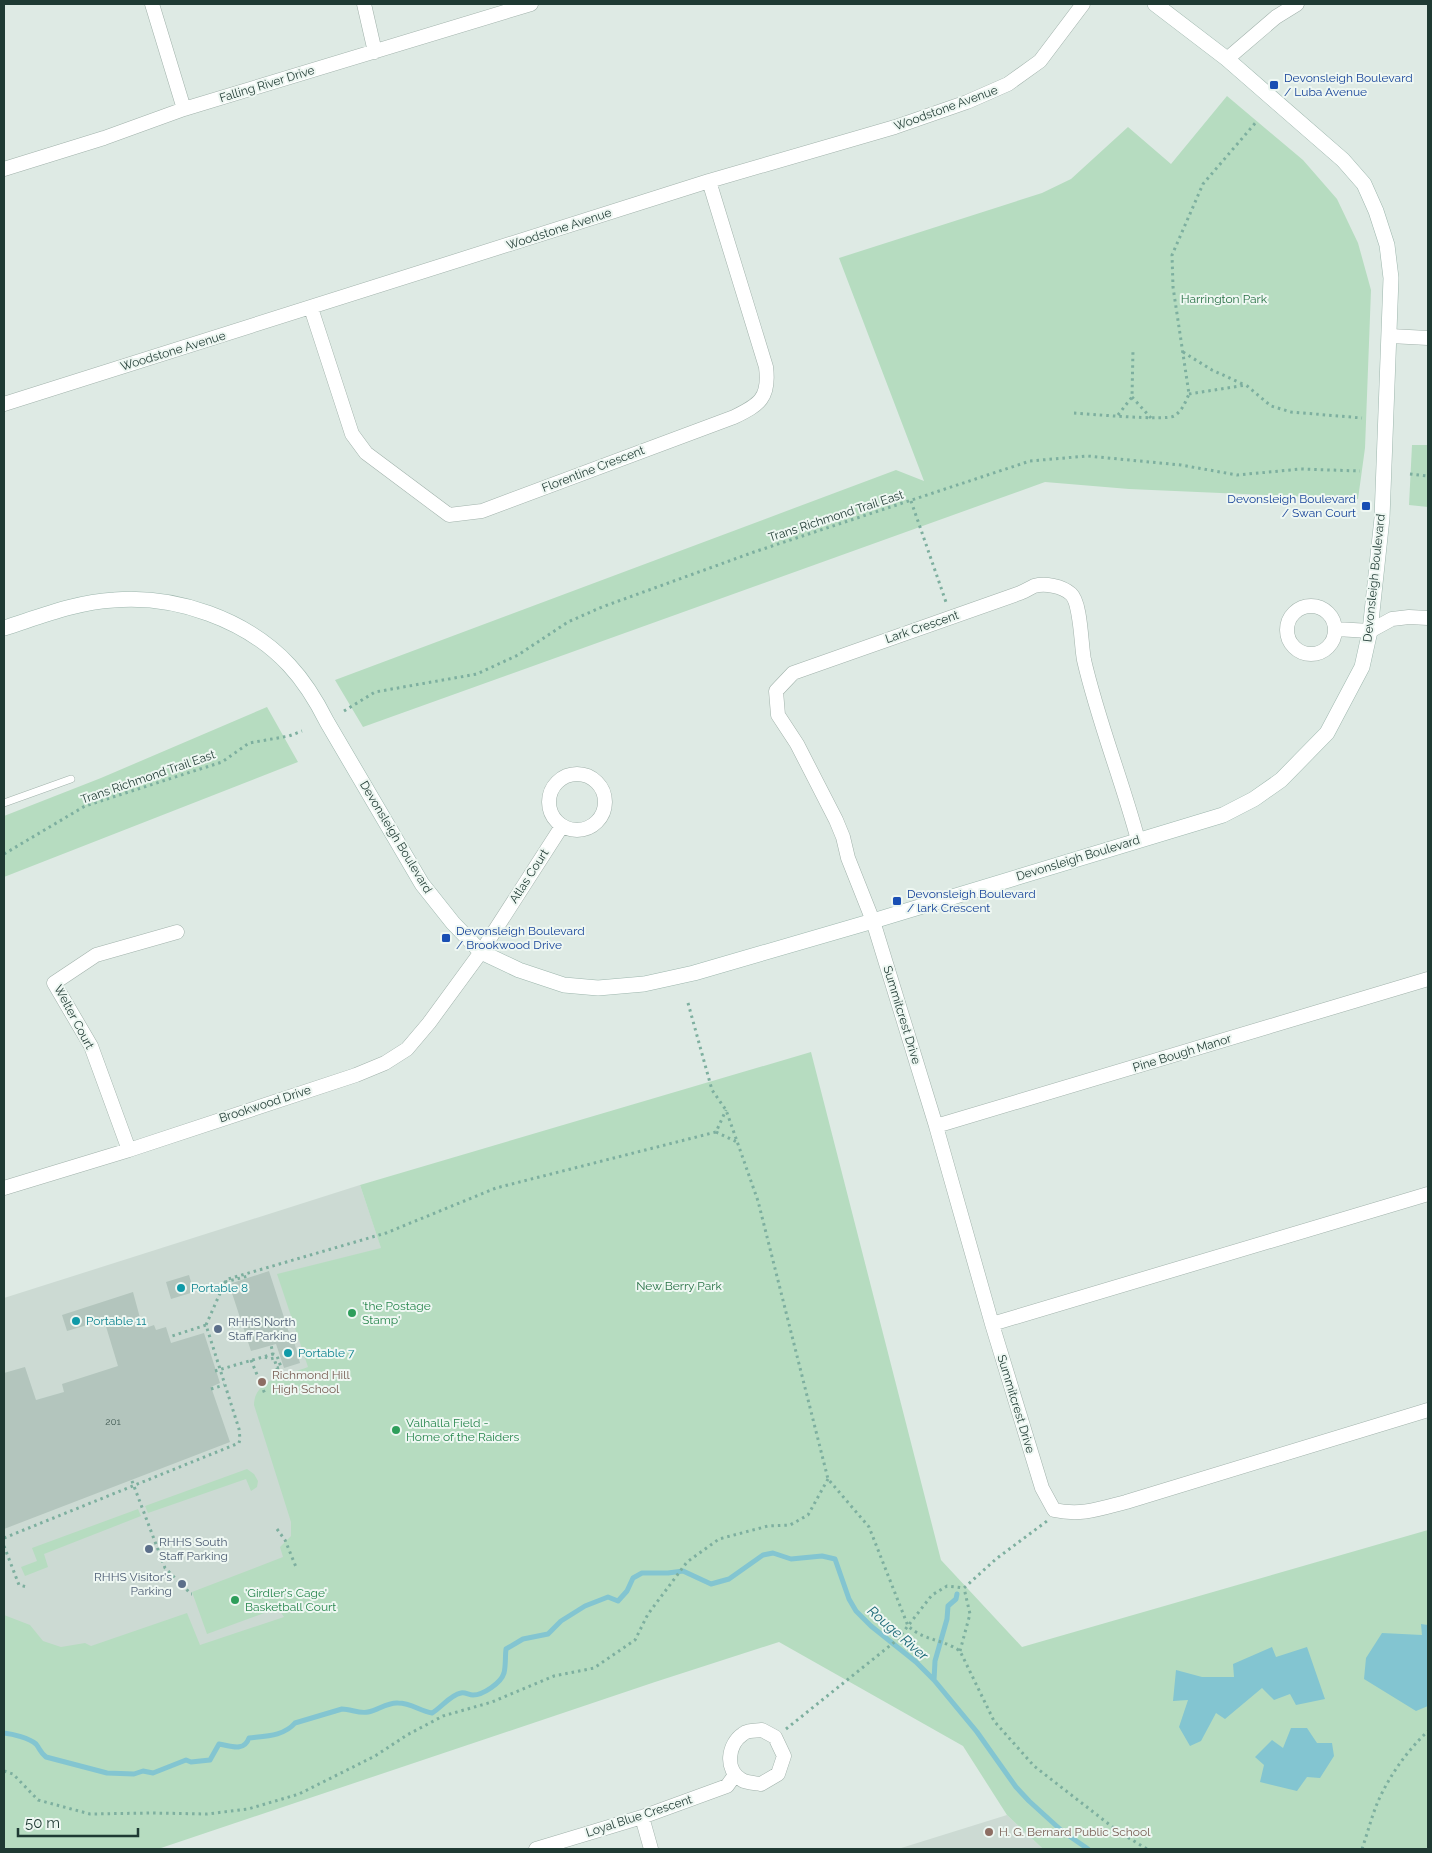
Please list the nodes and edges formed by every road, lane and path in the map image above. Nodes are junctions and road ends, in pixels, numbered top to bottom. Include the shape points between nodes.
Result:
1 (152, 4) edge
2 (364, 4) edge
3 (531, 4) edge
4 (1083, 4) edge
5 (1155, 4) edge
6 (1297, 4) edge
7 (375, 52) junction
8 (1227, 59) junction
9 (184, 109) junction
10 (1257, 121) dead end
11 (4, 169) edge
12 (709, 181) junction
13 (311, 308) junction
14 (1390, 336) junction
15 (1428, 338) edge
16 (1132, 350) dead end
17 (1183, 352) junction
18 (1246, 385) junction
19 (1189, 394) junction
20 (1132, 397) junction
21 (4, 404) edge
22 (1074, 413) dead end
23 (1118, 415) junction
24 (1151, 418) junction
25 (1362, 418) dead end
26 (1360, 471) dead end
27 (1410, 474) dead end
28 (1428, 476) edge
29 (911, 501) junction
30 (951, 617) junction
31 (1428, 618) edge
32 (4, 628) edge
33 (1336, 628) dead end
34 (1370, 631) junction
35 (344, 711) dead end
36 (302, 731) dead end
37 (72, 779) dead end
38 (4, 803) edge
39 (562, 826) junction
40 (1138, 840) junction
41 (4, 854) edge
42 (873, 921) junction
43 (177, 932) dead end
44 (481, 952) junction
45 (1428, 979) edge
46 (688, 1003) dead end
47 (726, 1110) junction
48 (936, 1126) junction
49 (716, 1132) junction
50 (737, 1142) junction
51 (129, 1150) junction
52 (4, 1188) edge
53 (1428, 1194) edge
54 (992, 1324) junction
55 (206, 1325) junction
56 (169, 1337) dead end
57 (271, 1345) dead end
58 (273, 1354) junction
59 (263, 1357) junction
60 (251, 1360) junction
61 (220, 1369) junction
62 (215, 1371) dead end
63 (224, 1385) junction
64 (211, 1389) dead end
65 (264, 1394) dead end
66 (1428, 1410) edge
67 (828, 1480) junction
68 (132, 1481) dead end
69 (134, 1485) junction
70 (1060, 1512) junction
71 (277, 1529) dead end
72 (4, 1538) edge
73 (4, 1546) edge
74 (296, 1567) dead end
75 (27, 1587) dead end
76 (964, 1588) junction
77 (192, 1594) dead end
78 (908, 1626) junction
79 (960, 1651) junction
80 (1428, 1731) edge
81 (775, 1737) junction
82 (4, 1771) edge
83 (735, 1775) junction
84 (642, 1817) junction
85 (536, 1849) edge
86 (651, 1849) edge
87 (1147, 1849) edge
88 (1362, 1849) edge

1 - 9 street
2 - 7 street
3 - 7 street, Falling River Drive
4 - 12 street, Woodstone Avenue via 1040,61 1008,84 895,127
5 - 8 street, Devonsleigh Boulevard
6 - 8 street via 1276,17
7 - 9 street, Falling River Drive
8 - 14 street, Devonsleigh Boulevard via 1343,160 1364,184 1387,245 1391,278
9 - 11 street, Falling River Drive
10 - 17 path via 1203,184 1172,256 1173,287
12 - 13 street, Woodstone Avenue
12 - 13 street, Florentine Crescent via 766,367 768,382 763,398 753,408 734,417 482,511 448,515 366,453 352,434
13 - 21 street, Woodstone Avenue
14 - 15 street
14 - 34 street, Devonsleigh Boulevard via 1382,518
16 - 20 path
17 - 18 path
17 - 19 path
18 - 19 path
18 - 25 path via 1271,406 1291,412
19 - 24 path via 1183,408 1172,417
20 - 23 path
20 - 24 path
22 - 23 path
23 - 24 path
26 - 29 path, Trans Richmond Trail East via 1301,469 1237,475 1181,465 1087,456 1030,461
27 - 28 path
29 - 30 path
29 - 35 path, Trans Richmond Trail East via 754,552 602,608 568,622 518,655 477,674 374,692
30 - 40 street, Lark Crescent via 1035,586 1057,586 1071,594 1076,601 1082,649 1093,695
30 - 42 street, Lark Crescent via 793,672 776,692 778,715 797,744 836,820
31 - 34 street via 1392,619
32 - 44 street, Devonsleigh Boulevard via 65,608 113,600 157,601 192,608 228,621 259,638 290,665 318,704 422,884
33 - 34 street
34 - 40 street, Devonsleigh Boulevard via 1362,667 1327,733 1281,780 1254,799 1222,815
36 - 41 path, Trans Richmond Trail East via 249,743 222,762 85,806
37 - 38 lane
39 - 39 street via 577,830 598,822 606,802 598,782 577,774 557,782 549,802 551,813
39 - 44 street, Atlas Court
40 - 42 street, Devonsleigh Boulevard
42 - 44 street, Devonsleigh Boulevard via 694,973 644,984 598,988 564,985 519,970
42 - 48 street, Summitcrest Drive
43 - 51 street, Welter Court via 96,955 54,983 90,1046
44 - 51 street, Brookwood Drive via 407,1049 385,1063
45 - 48 street, Pine Bough Manor
46 - 47 path via 712,1090
47 - 49 path
47 - 50 path
48 - 54 street, Summitcrest Drive
49 - 50 path
49 - 55 path via 496,1188 386,1233 228,1279
50 - 67 path via 758,1201
51 - 52 street, Brookwood Drive
53 - 54 street
54 - 70 street, Summitcrest Drive via 1042,1488 1054,1510
55 - 56 path
55 - 61 path
57 - 58 path
58 - 59 path
58 - 59 path via 281,1367 277,1368 274,1358
59 - 60 path
60 - 61 path
60 - 65 path
61 - 62 path
61 - 63 path
63 - 64 path
63 - 69 path via 239,1429 239,1443
66 - 70 street via 1126,1502 1082,1513
67 - 78 path via 869,1527
67 - 82 path via 808,1516 790,1524 768,1526 719,1539 687,1562 648,1614 635,1640 594,1668 554,1676 492,1702 443,1716 334,1778 299,1794 248,1809 206,1814 90,1814 38,1800 13,1774
68 - 69 path
69 - 72 path
69 - 77 path via 165,1568
70 - 76 path via 996,1559
71 - 74 path
73 - 75 path via 19,1585
76 - 78 path via 947,1586 932,1595
76 - 79 path via 970,1614
78 - 79 path via 917,1634 950,1644
78 - 81 path via 897,1640
79 - 87 path via 994,1721 1034,1766 1119,1832
80 - 88 path via 1411,1748 1379,1798
81 - 83 street via 762,1730 744,1732 731,1746 730,1764
81 - 83 street via 784,1756 778,1774 761,1784 742,1781
83 - 84 street, Loyal Blue Crescent via 727,1786
84 - 85 street, Loyal Blue Crescent
84 - 86 street

